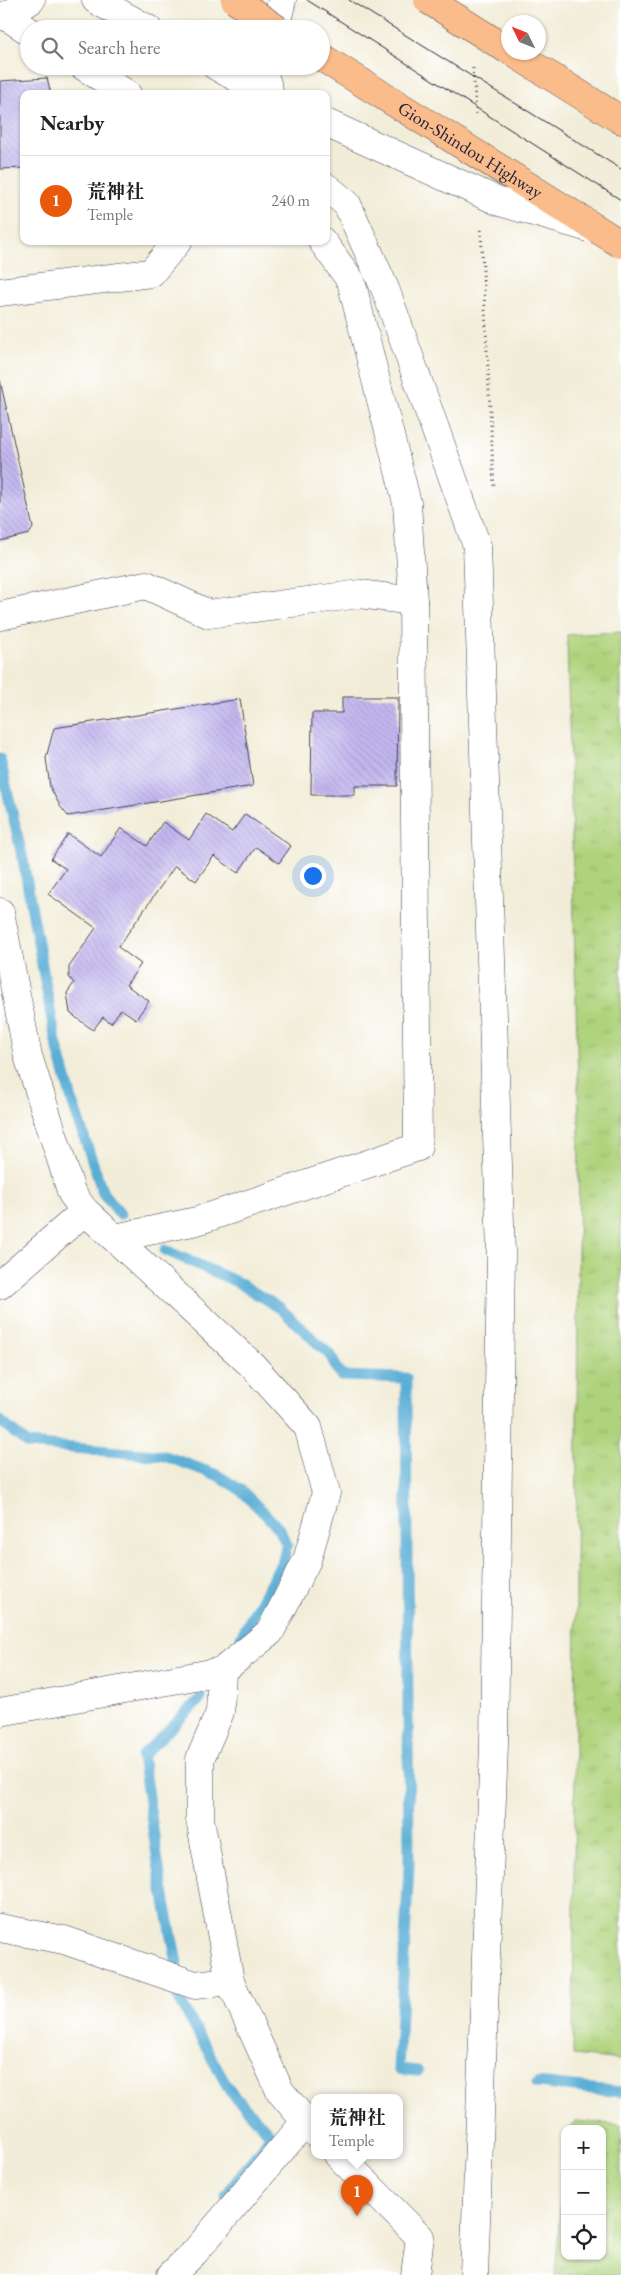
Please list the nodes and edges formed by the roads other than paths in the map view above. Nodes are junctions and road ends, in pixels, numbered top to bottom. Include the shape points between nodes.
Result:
1 (31, 0) edge
2 (96, 0) edge
3 (235, 0) edge
4 (282, 0) edge
5 (428, 0) edge
6 (3, 16) edge
7 (132, 20) edge
8 (263, 20) edge
9 (278, 20) edge
10 (20, 26) edge
11 (501, 46) edge
12 (525, 60) edge
13 (330, 63) edge
14 (97, 75) edge
15 (232, 75) edge
16 (264, 75) edge
17 (121, 90) edge
18 (259, 90) edge
19 (269, 90) edge
20 (621, 120) edge
21 (330, 125) edge
22 (330, 190) edge
23 (612, 238) edge
24 (175, 245) edge
25 (325, 245) edge
26 (0, 292) edge
27 (413, 601) junction
28 (0, 616) edge
29 (0, 912) edge
30 (86, 1211) junction
31 (115, 1238) junction
32 (0, 1285) edge
33 (222, 1670) junction
34 (0, 1712) edge
35 (0, 1928) edge
36 (230, 1981) junction
37 (310, 2127) edge
38 (342, 2159) edge
39 (171, 2275) edge
40 (415, 2275) edge
41 (474, 2275) edge

1 - 6 street
2 - 7 street
3 - 8 highway, bridge
4 - 9 street
5 - 11 highway, bridge
6 - 10 street
12 - 20 highway
13 - 23 highway, Gion-Shindou Highway, bridge
14 - 17 street
15 - 18 street
16 - 19 street
21 - 23 street, bridge via 500,202
22 - 41 street via 347,204 386,291 477,546 501,1253 494,1744
24 - 26 street via 151,273
25 - 27 street via 351,281 407,503
27 - 28 street via 360,594 209,614 146,585
27 - 31 street via 418,1147 197,1221
29 - 30 street via 28,1056 72,1194
30 - 31 street
30 - 32 street
31 - 33 street via 253,1366 308,1427 326,1493 308,1560 270,1632
33 - 34 street
33 - 36 street via 220,1712 200,1759 200,1819
35 - 36 street via 64,1940 195,1985
36 - 37 street via 280,2091
37 - 39 street
38 - 40 street via 420,2237

